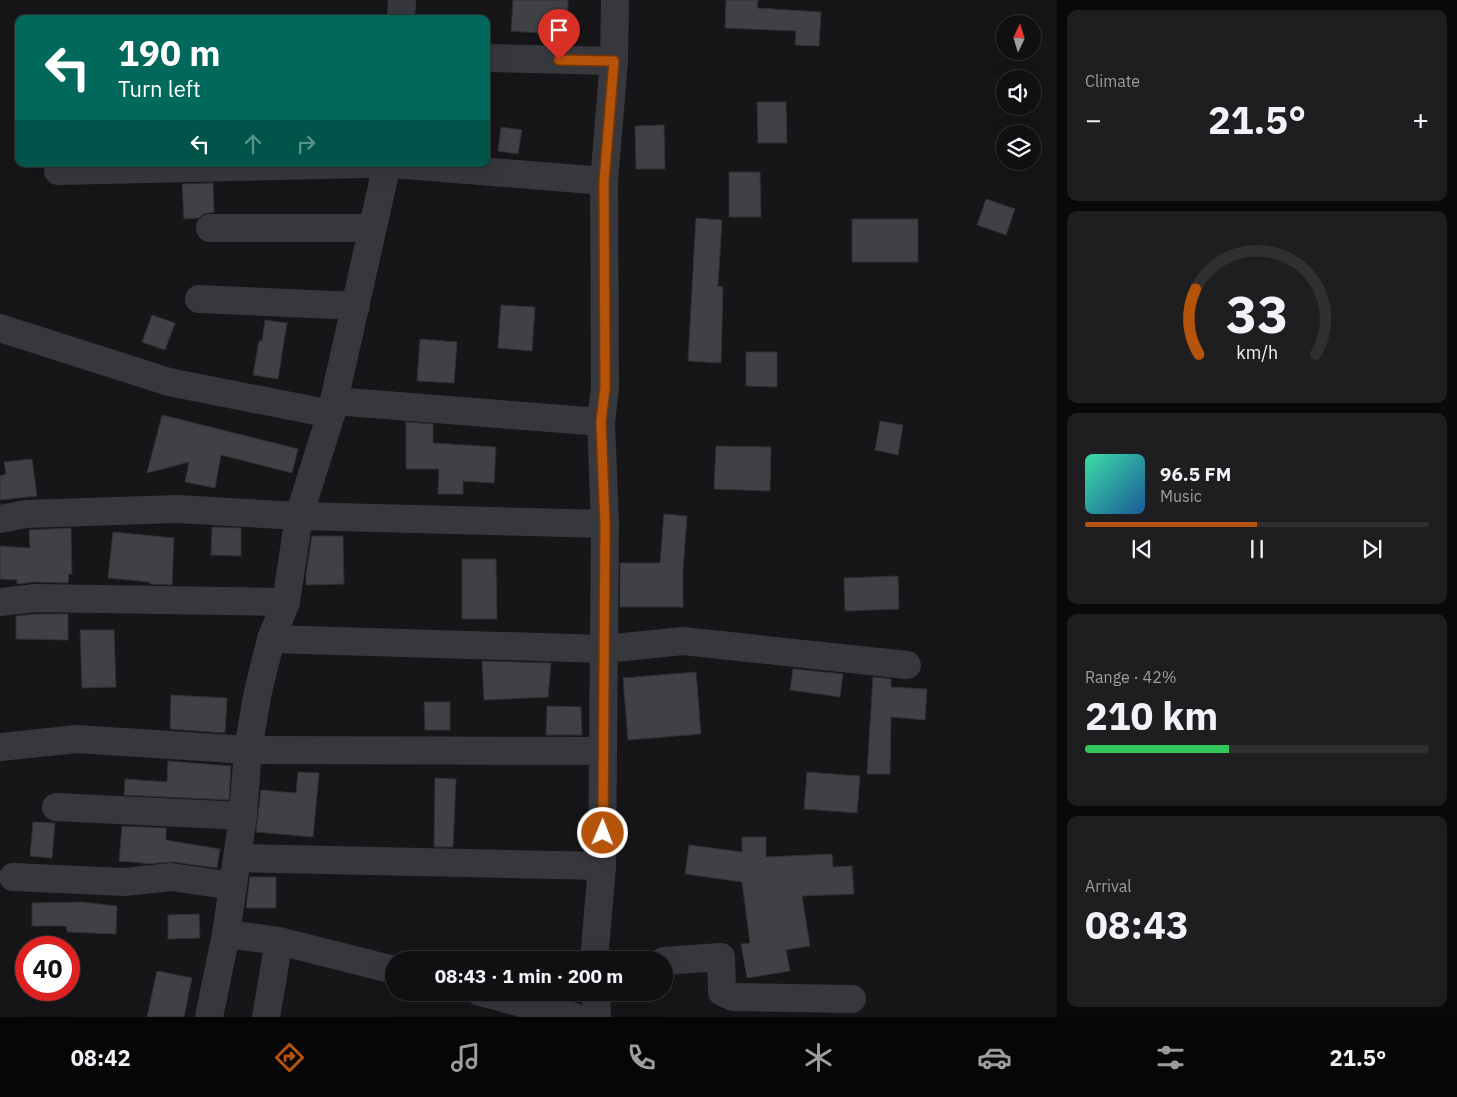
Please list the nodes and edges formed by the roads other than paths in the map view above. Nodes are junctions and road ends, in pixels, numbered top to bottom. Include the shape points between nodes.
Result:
1 (402, 0) edge
2 (614, 0) edge
3 (401, 15) edge
4 (490, 58) edge
5 (614, 61) junction
6 (234, 167) edge
7 (386, 167) edge
8 (430, 167) edge
9 (58, 171) dead end
10 (604, 181) junction
11 (210, 228) dead end
12 (372, 228) junction
13 (199, 300) dead end
14 (356, 306) junction
15 (0, 328) edge
16 (333, 407) junction
17 (601, 422) junction
18 (299, 516) junction
19 (0, 519) edge
20 (605, 524) junction
21 (0, 602) edge
22 (286, 602) junction
23 (271, 639) junction
24 (604, 649) junction
25 (907, 665) dead end
26 (0, 746) edge
27 (248, 750) junction
28 (603, 751) junction
29 (56, 807) dead end
30 (243, 816) junction
31 (237, 858) junction
32 (602, 866) junction
33 (13, 877) dead end
34 (233, 886) junction
35 (226, 934) junction
36 (279, 941) junction
37 (595, 951) edge
38 (673, 960) edge
39 (385, 968) edge
40 (852, 999) dead end
41 (514, 1001) edge
42 (597, 1001) edge
43 (209, 1017) edge
44 (266, 1017) edge
45 (575, 1017) edge
46 (598, 1017) edge

1 - 3 street
2 - 5 street
4 - 5 street
5 - 10 street
6 - 9 street
7 - 12 street
8 - 10 street
10 - 17 street via 605,388
11 - 12 street
12 - 14 street
13 - 14 street
14 - 16 street
15 - 16 street via 169,382
16 - 17 street
16 - 18 street
17 - 20 street
18 - 19 street via 177,510 26,514
18 - 20 street
18 - 22 street
20 - 24 street
21 - 22 street via 35,598
22 - 23 street
23 - 24 street
23 - 27 street
24 - 25 street via 683,641
24 - 28 street
26 - 27 street via 77,739
27 - 28 street
27 - 30 street
28 - 32 street
29 - 30 street
30 - 31 street
31 - 32 street
31 - 34 street
32 - 37 street
33 - 34 street via 124,882 171,877
34 - 35 street
35 - 36 street
35 - 43 street
36 - 39 street
36 - 44 street
38 - 40 street via 720,957 722,992 733,997
41 - 45 street
42 - 46 street

